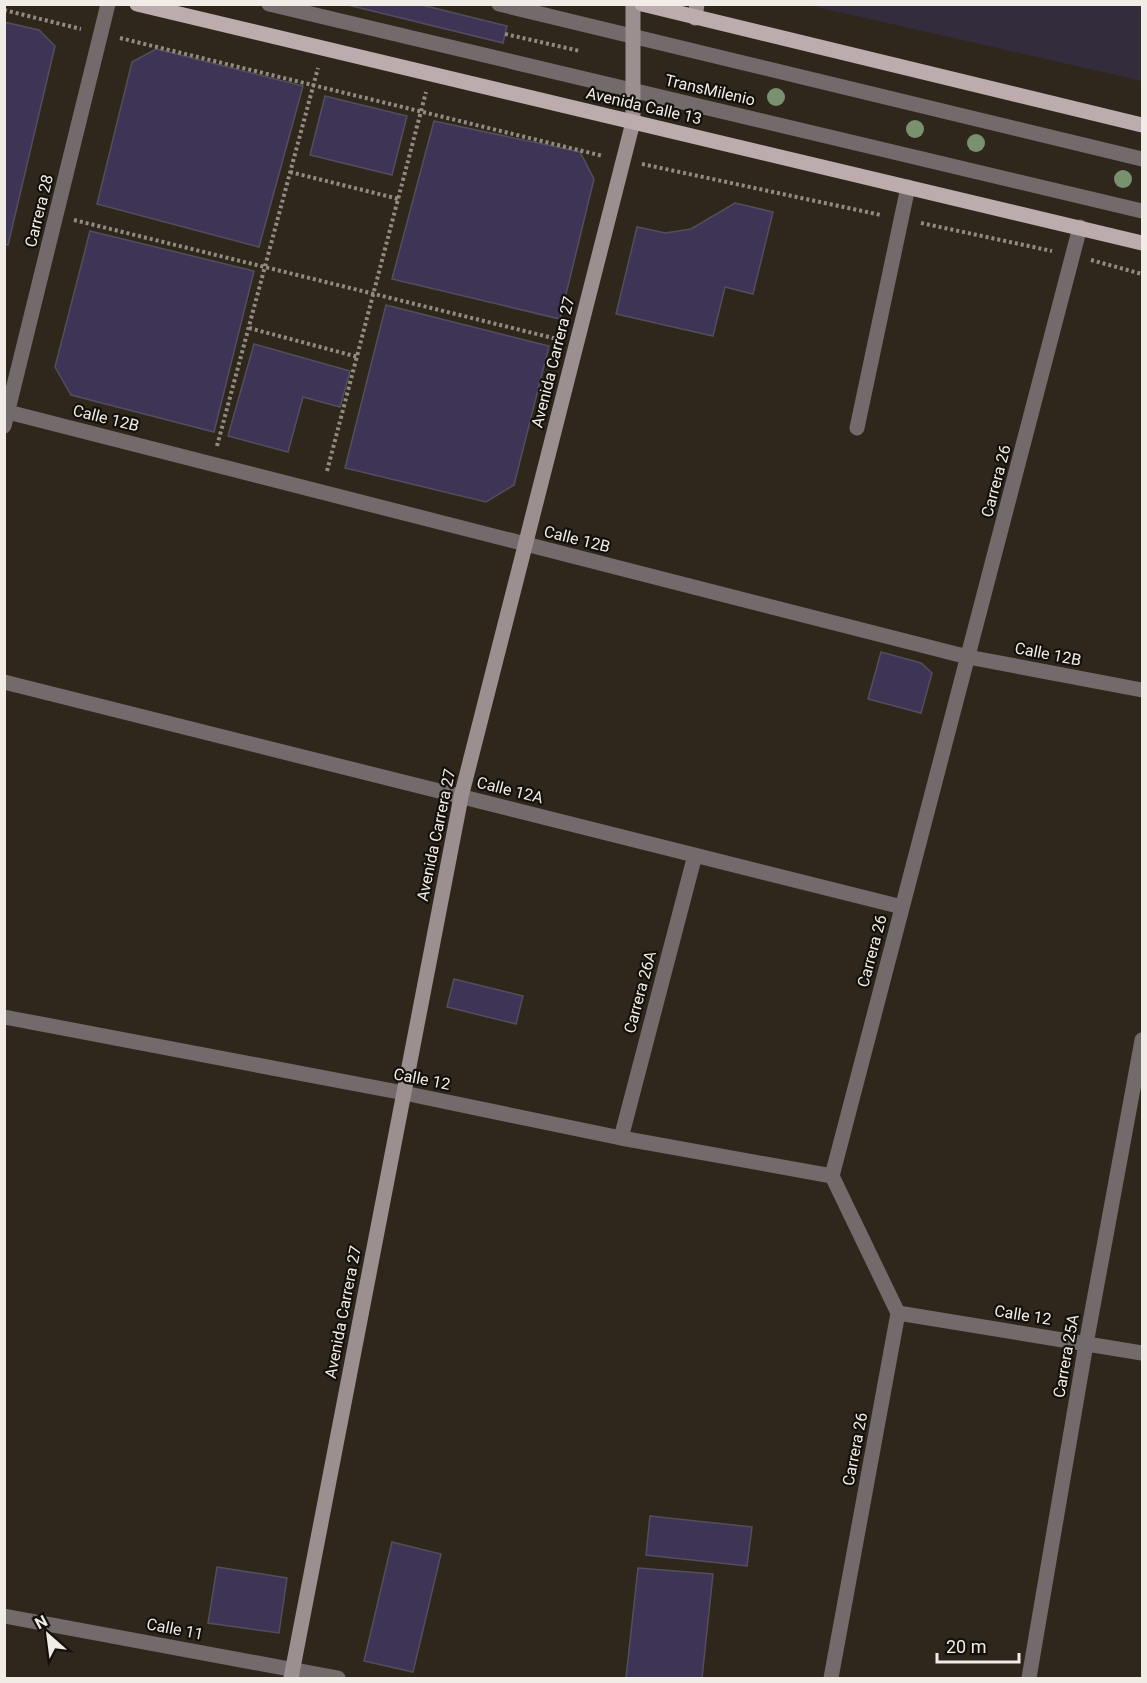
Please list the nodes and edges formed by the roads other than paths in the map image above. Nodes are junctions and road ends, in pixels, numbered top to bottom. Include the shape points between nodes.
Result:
1 (108, 4) edge
2 (137, 4) edge
3 (269, 4) edge
4 (499, 4) edge
5 (633, 4) edge
6 (642, 4) edge
7 (696, 11) edge
8 (633, 38) junction
9 (633, 90) junction
10 (633, 122) junction
11 (1143, 125) edge
12 (1143, 159) edge
13 (908, 187) junction
14 (1143, 211) edge
15 (1080, 227) junction
16 (1143, 243) edge
17 (6, 416) edge
18 (857, 428) dead end
19 (525, 544) junction
20 (968, 657) junction
21 (4, 682) edge
22 (1143, 690) edge
23 (461, 797) junction
24 (695, 855) junction
25 (902, 907) junction
26 (4, 1017) edge
27 (1143, 1040) edge
28 (404, 1093) junction
29 (621, 1138) junction
30 (832, 1176) junction
31 (898, 1313) junction
32 (1086, 1344) junction
33 (1143, 1353) edge
34 (4, 1616) edge
35 (292, 1674) edge
36 (338, 1678) edge
37 (831, 1678) edge
38 (1029, 1678) edge

1 - 17 street, Carrera 28
2 - 10 main road, Avenida Calle 13
3 - 9 street, TransMilenio
4 - 8 street, TransMilenio
5 - 8 main road, Avenida Carrera 27
6 - 7 main road
7 - 11 main road
8 - 9 main road, Avenida Carrera 27
8 - 12 street, TransMilenio
9 - 10 main road, Avenida Carrera 27
9 - 14 street, TransMilenio
10 - 13 main road, Avenida Calle 13
10 - 19 main road, Avenida Carrera 27
13 - 15 main road, Avenida Calle 13
13 - 18 street
15 - 16 main road, Avenida Calle 13
15 - 20 street, Carrera 26
17 - 19 street, Calle 12B
19 - 20 street, Calle 12B
19 - 23 main road, Avenida Carrera 27
20 - 22 street, Calle 12B
20 - 25 street, Carrera 26
21 - 23 street, Calle 12A
23 - 24 street, Calle 12A
23 - 28 main road, Avenida Carrera 27
24 - 25 street, Calle 12A
24 - 29 street, Carrera 26A
25 - 30 street, Carrera 26
26 - 28 street, Calle 12
27 - 32 street, Carrera 25A
28 - 29 street, Calle 12
28 - 35 main road, Avenida Carrera 27
29 - 30 street, Calle 12
30 - 31 street
31 - 32 street, Calle 12
31 - 37 street, Carrera 26
32 - 33 street, Calle 12
32 - 38 street, Carrera 25A
34 - 35 street, Calle 11
35 - 36 street, Calle 11

